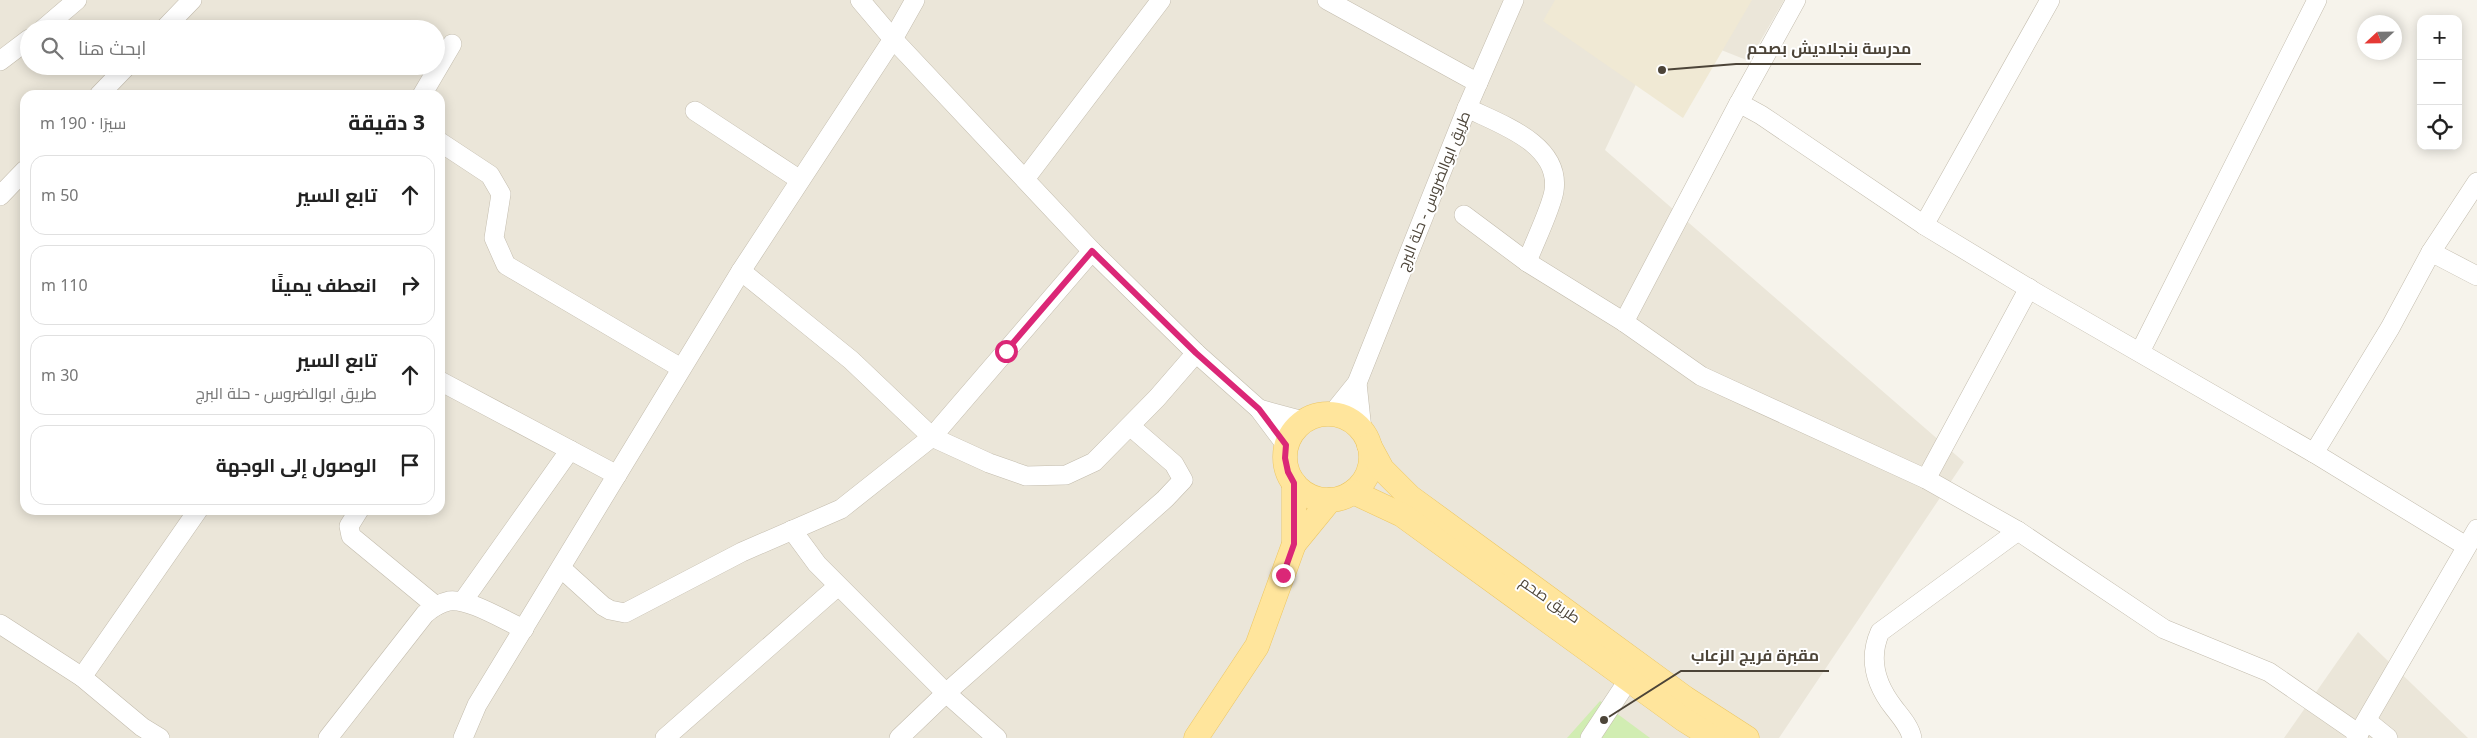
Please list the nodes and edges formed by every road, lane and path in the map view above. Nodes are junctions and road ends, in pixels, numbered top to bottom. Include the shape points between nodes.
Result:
1 (78, 0) edge
2 (192, 0) edge
3 (860, 0) edge
4 (915, 0) edge
5 (1160, 0) edge
6 (1327, 0) edge
7 (1514, 0) edge
8 (1796, 0) edge
9 (2050, 0) edge
10 (2317, 0) edge
11 (54, 20) edge
12 (173, 20) edge
13 (893, 38) junction
14 (452, 44) dead end
15 (20, 46) edge
16 (445, 56) edge
17 (0, 61) edge
18 (118, 75) edge
19 (434, 75) edge
20 (1478, 83) junction
21 (104, 90) edge
22 (425, 90) edge
23 (1739, 103) junction
24 (1467, 108) junction
25 (695, 111) dead end
26 (445, 145) edge
27 (20, 175) edge
28 (1025, 179) junction
29 (800, 180) junction
30 (2477, 182) edge
31 (0, 196) edge
32 (1464, 215) dead end
33 (1924, 225) junction
34 (1092, 251) junction
35 (2431, 252) junction
36 (1527, 262) junction
37 (741, 270) junction
38 (2477, 276) edge
39 (2029, 288) junction
40 (1624, 322) junction
41 (2140, 352) junction
42 (1196, 353) junction
43 (681, 368) junction
44 (1358, 383) junction
45 (445, 385) edge
46 (1259, 409) junction
47 (1332, 414) junction
48 (1303, 421) junction
49 (1130, 426) junction
50 (932, 437) junction
51 (1366, 437) junction
52 (1286, 445) junction
53 (570, 450) junction
54 (2314, 453) junction
55 (617, 475) junction
56 (1926, 479) junction
57 (1294, 483) junction
58 (1352, 492) junction
59 (1330, 500) junction
60 (195, 515) edge
61 (356, 515) edge
62 (2477, 529) edge
63 (792, 530) junction
64 (2018, 531) junction
65 (1294, 544) junction
66 (2466, 546) junction
67 (561, 568) junction
68 (838, 586) junction
69 (463, 601) junction
70 (436, 606) junction
71 (0, 624) edge
72 (524, 629) junction
73 (82, 677) junction
74 (1629, 679) junction
75 (946, 693) junction
76 (2361, 731) edge
77 (160, 738) edge
78 (328, 738) edge
79 (463, 738) edge
80 (665, 738) edge
81 (899, 738) edge
82 (997, 738) edge
83 (1196, 738) edge
84 (1590, 738) edge
85 (1713, 738) edge
86 (1748, 738) edge
87 (1912, 738) edge
88 (2388, 738) edge

1 - 11 street
2 - 12 street
3 - 13 street
4 - 13 street
5 - 28 street
6 - 20 street
7 - 20 street, طريق ابوالضروس - حلة البرج
8 - 23 street
9 - 33 street
10 - 41 street
13 - 28 street
13 - 29 street
14 - 16 street
15 - 17 street
18 - 21 street
19 - 22 street
20 - 24 street, طريق ابوالضروس - حلة البرج
23 - 33 street
23 - 40 street
24 - 36 street via 1522,135 1536,146 1554,170 1554,192
24 - 44 street, طريق ابوالضروس - حلة البرج
25 - 29 street
26 - 43 street via 490,175 501,194 494,238 506,265
27 - 31 street
28 - 34 street
29 - 37 street
30 - 35 street
32 - 36 street
33 - 39 street
34 - 42 street
34 - 50 street
35 - 38 street
35 - 54 street via 2390,328
36 - 40 street
37 - 43 street
37 - 50 street via 851,360
39 - 41 street
39 - 56 street
40 - 56 street via 1701,376
41 - 54 street
42 - 46 street
42 - 49 street
43 - 55 street
44 - 47 street, طريق ابوالضروس - حلة البرج
44 - 51 street, طريق ابوالضروس - حلة البرج
45 - 53 street
46 - 48 street
46 - 52 street
47 - 48 main road via 1317,415
47 - 51 main road via 1348,419
48 - 52 main road
49 - 50 street via 1094,462 1066,475 1026,476
49 - 75 street via 1174,464 1183,480
50 - 63 street via 841,509
51 - 58 main road via 1371,462 1365,479
51 - 86 main road, طريق صحم via 1382,468 1410,497 1685,698
52 - 57 main road via 1285,458
53 - 55 street
53 - 69 street
54 - 66 street
55 - 67 street
56 - 64 street
57 - 59 main road via 1316,498
57 - 65 main road
58 - 59 main road
58 - 74 main road, طريق صحم via 1402,515
59 - 65 main road
60 - 73 street
61 - 70 street via 349,526 351,536
62 - 66 street
63 - 67 street via 742,552 625,613 603,606
63 - 68 street
64 - 76 street via 2164,629 2269,672
64 - 87 street via 1880,632 1874,649 1874,667 1886,697
65 - 83 main road via 1257,646
66 - 76 street
67 - 72 street
68 - 75 street
68 - 80 street
69 - 70 street via 449,601
69 - 72 street
70 - 78 street via 425,614
71 - 73 street
72 - 79 street via 477,705
73 - 77 street
74 - 84 street
74 - 85 main road, طريق صحم
75 - 81 street
75 - 82 street
76 - 88 street

